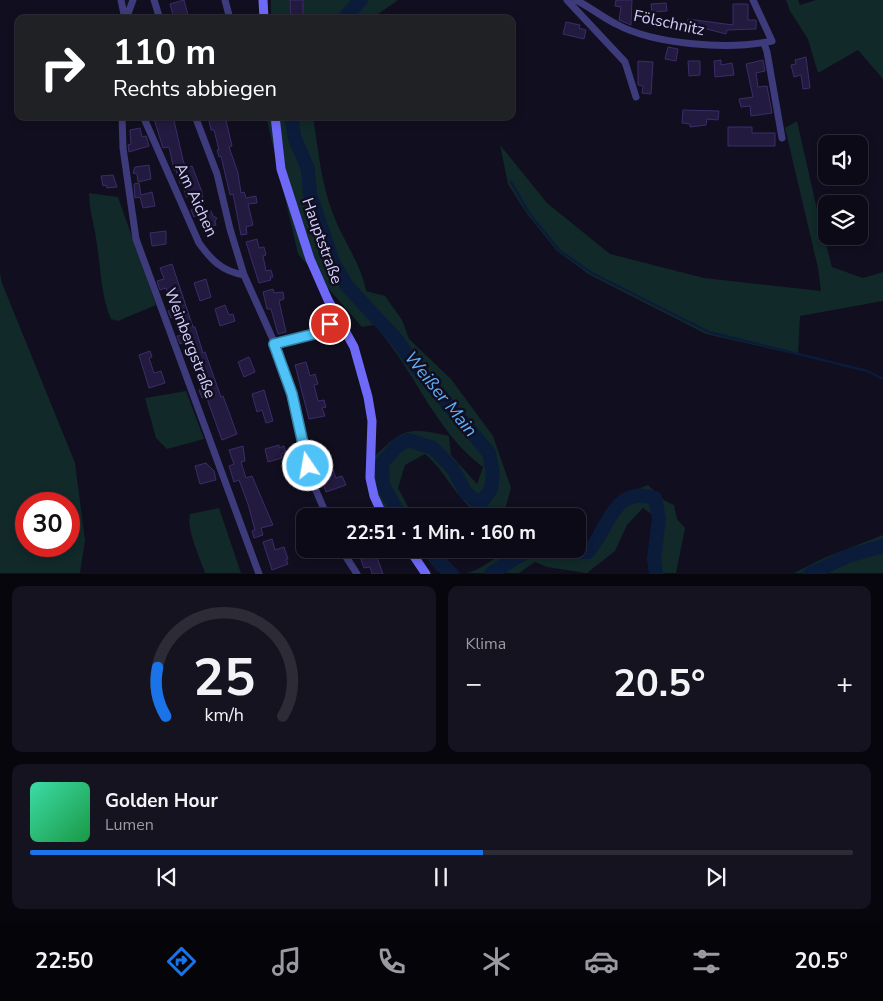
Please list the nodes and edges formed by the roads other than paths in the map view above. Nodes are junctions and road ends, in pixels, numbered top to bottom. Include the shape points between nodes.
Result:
1 (120, 0) edge
2 (133, 0) edge
3 (154, 0) edge
4 (225, 0) edge
5 (264, 0) edge
6 (567, 0) edge
7 (576, 0) edge
8 (753, 0) edge
9 (125, 15) edge
10 (127, 15) edge
11 (159, 15) edge
12 (229, 15) edge
13 (264, 15) edge
14 (764, 43) junction
15 (636, 97) dead end
16 (122, 120) edge
17 (145, 120) edge
18 (197, 120) edge
19 (275, 120) edge
20 (782, 138) dead end
21 (244, 275) junction
22 (329, 319) dead end
23 (274, 344) junction
24 (324, 508) edge
25 (379, 508) edge
26 (347, 558) edge
27 (415, 558) edge
28 (259, 574) edge
29 (357, 574) edge
30 (426, 574) edge

1 - 9 street
2 - 10 street
3 - 11 street
4 - 12 street
5 - 13 main road
6 - 15 street via 625,62
7 - 14 street, Fölschnitz via 617,25 642,34 686,43
8 - 14 street via 772,41
14 - 20 street
16 - 28 street, Weinbergstraße via 136,239
17 - 21 street, Am Aichen via 199,243 220,267 230,273
18 - 21 street via 217,174
19 - 25 main road, Hauptstraße via 281,169 310,259 354,347 368,397 372,421 370,478
21 - 23 street
22 - 23 street via 329,328 322,332
23 - 24 street via 292,394 311,479
26 - 29 street
27 - 30 main road

